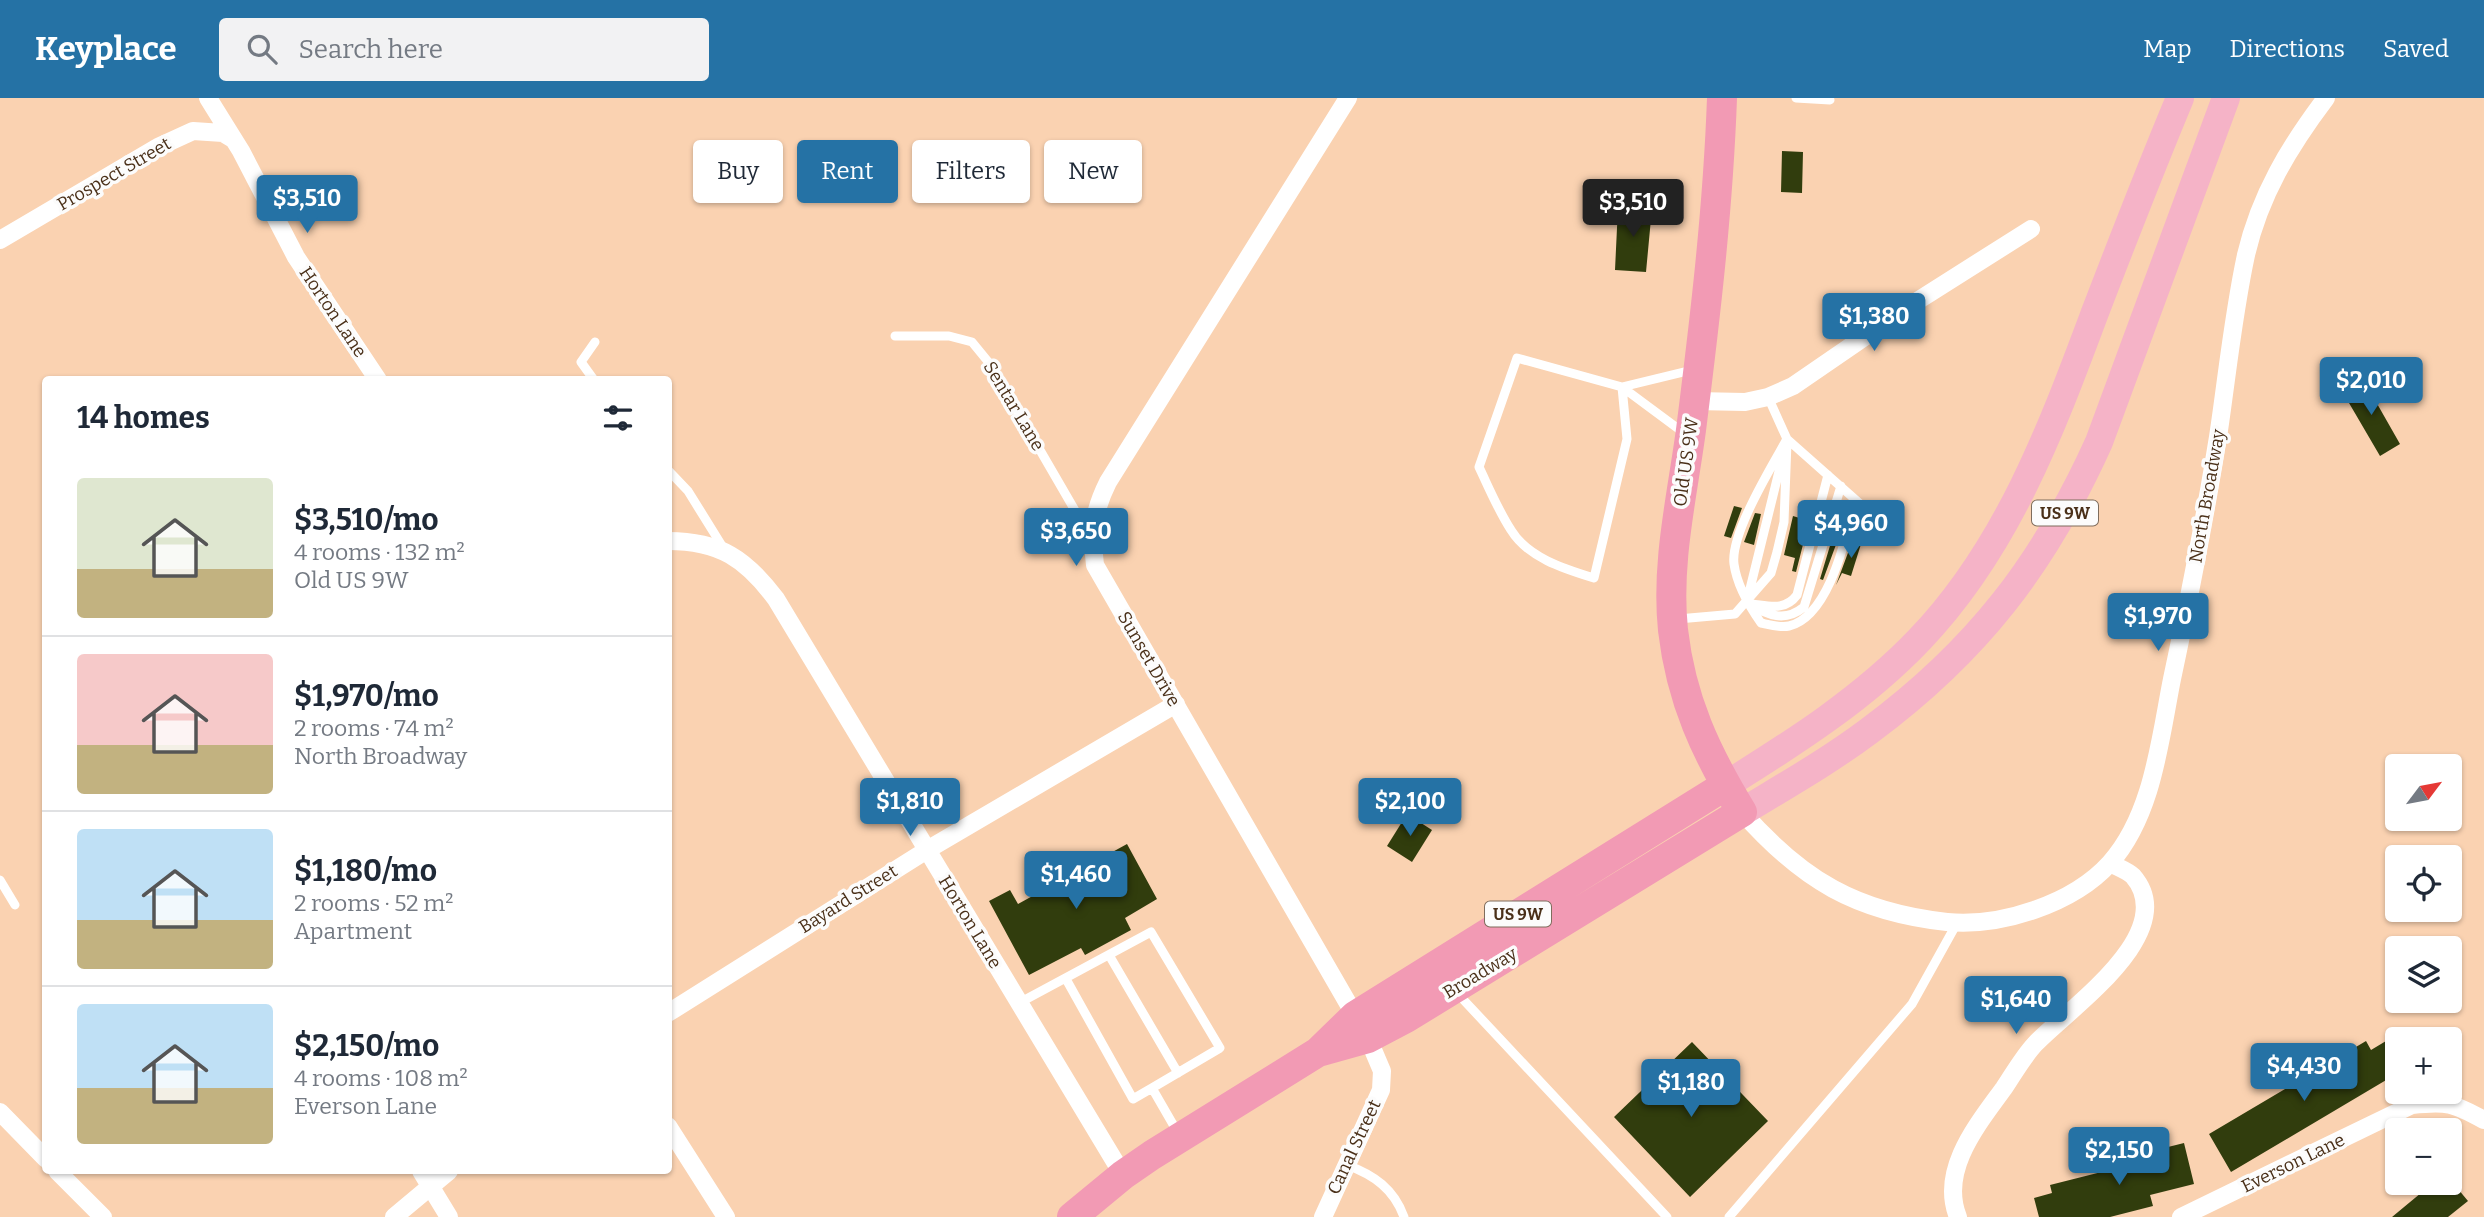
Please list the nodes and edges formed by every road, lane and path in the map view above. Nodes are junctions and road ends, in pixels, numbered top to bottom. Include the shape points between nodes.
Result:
1 (208, 98) edge
2 (1348, 98) edge
3 (1722, 98) edge
4 (1796, 98) edge
5 (2180, 98) edge
6 (2226, 98) edge
7 (2326, 98) edge
8 (1830, 100) dead end
9 (233, 139) junction
10 (2031, 229) dead end
11 (0, 240) edge
12 (895, 336) dead end
13 (594, 342) dead end
14 (1699, 368) junction
15 (375, 376) edge
16 (591, 376) edge
17 (1622, 387) junction
18 (1768, 397) junction
19 (1695, 401) junction
20 (1690, 437) junction
21 (1787, 439) junction
22 (672, 474) edge
23 (1828, 475) junction
24 (1841, 486) junction
25 (1856, 500) junction
26 (1875, 517) dead end
27 (1092, 540) junction
28 (672, 541) edge
29 (725, 551) junction
30 (1747, 603) junction
31 (1673, 619) junction
32 (1176, 704) junction
33 (1726, 785) junction
34 (1742, 812) junction
35 (927, 850) junction
36 (2110, 863) junction
37 (0, 880) edge
38 (15, 905) dead end
39 (1957, 923) junction
40 (1109, 955) junction
41 (1066, 979) junction
42 (1454, 990) junction
43 (1019, 1003) junction
44 (672, 1010) edge
45 (1361, 1027) junction
46 (1178, 1073) junction
47 (1152, 1088) junction
48 (0, 1112) edge
49 (2484, 1119) edge
50 (672, 1132) edge
51 (1180, 1137) junction
52 (42, 1155) edge
53 (1345, 1164) junction
54 (60, 1174) edge
55 (1123, 1175) junction
56 (426, 1178) edge
57 (103, 1217) edge
58 (394, 1217) edge
59 (449, 1217) edge
60 (726, 1217) edge
61 (1072, 1217) edge
62 (1323, 1217) edge
63 (1404, 1217) edge
64 (1667, 1217) edge
65 (1729, 1217) edge
66 (1958, 1217) edge
67 (2181, 1217) edge

1 - 9 street, Horton Lane
2 - 27 street, Sunset Drive via 1108,482 1096,507
3 - 14 highway, Old US 9W via 1715,240
4 - 8 lane
5 - 33 main road, US 9W via 2032,471 1985,556 1923,637 1886,672 1846,706
6 - 34 main road, US 9W via 2099,442 2076,492 2021,581 1987,623 1911,698 1867,732
7 - 36 street, North Broadway via 2270,183 2246,254 2215,454 2159,743 2144,800
9 - 11 street, Prospect Street via 223,133 193,131
9 - 15 street, Horton Lane via 296,257
10 - 18 street via 1793,386
12 - 27 lane, Sentar Lane via 949,336 972,342 990,363
13 - 16 lane via 581,362
14 - 17 lane
14 - 19 highway, Old US 9W
17 - 17 lane via 1517,358 1479,467 1512,533 1560,568 1594,578 1627,439
17 - 20 lane
18 - 19 street via 1729,403
18 - 21 lane
19 - 20 highway, Old US 9W
20 - 31 highway, Old US 9W via 1675,535
21 - 23 lane
21 - 30 lane
21 - 30 lane via 1784,522 1777,552 1771,573
21 - 30 lane via 1748,510 1739,540 1734,562
22 - 29 lane via 688,491
23 - 24 lane
23 - 30 lane via 1797,595 1784,607
24 - 25 lane
24 - 30 lane via 1804,607 1778,617
25 - 26 lane
25 - 30 lane via 1821,601 1807,617 1787,626 1761,623
27 - 32 street, Sunset Drive via 1095,565
28 - 29 street, Horton Lane
29 - 35 street, Horton Lane via 745,563 776,599
30 - 31 lane via 1735,614
31 - 33 highway, Old US 9W via 1692,713
32 - 35 street, Bayard Street
32 - 45 street, Sunset Drive
33 - 34 highway, Old US 9W
33 - 45 highway, Broadway / US 9W
34 - 39 street, North Broadway via 1769,842 1814,879 1867,904
34 - 42 highway, Broadway / US 9W
35 - 43 street, Horton Lane
35 - 44 street, Bayard Street
36 - 39 street, North Broadway via 2091,881 2034,908
36 - 66 street via 2132,875 2144,896 2138,935 2119,964 2033,1046 1969,1137 1954,1176 1952,1202
37 - 38 lane
39 - 65 lane via 1912,1004
40 - 41 lane
40 - 46 lane
40 - 46 lane via 1151,932 1220,1048
41 - 43 lane
41 - 47 lane via 1133,1099
42 - 45 highway, Broadway / US 9W
42 - 64 lane
43 - 55 street, Horton Lane
45 - 51 highway, Broadway / US 9W
45 - 53 street, Canal Street via 1382,1070 1381,1090
46 - 47 lane
47 - 51 lane
48 - 52 street
49 - 67 street, Everson Lane via 2454,1104 2412,1105
50 - 60 street
51 - 55 highway, Broadway / US 9W
53 - 62 street, Canal Street
53 - 63 lane via 1383,1183
54 - 57 street
55 - 61 highway, Broadway / US 9W
56 - 58 street
56 - 59 street

